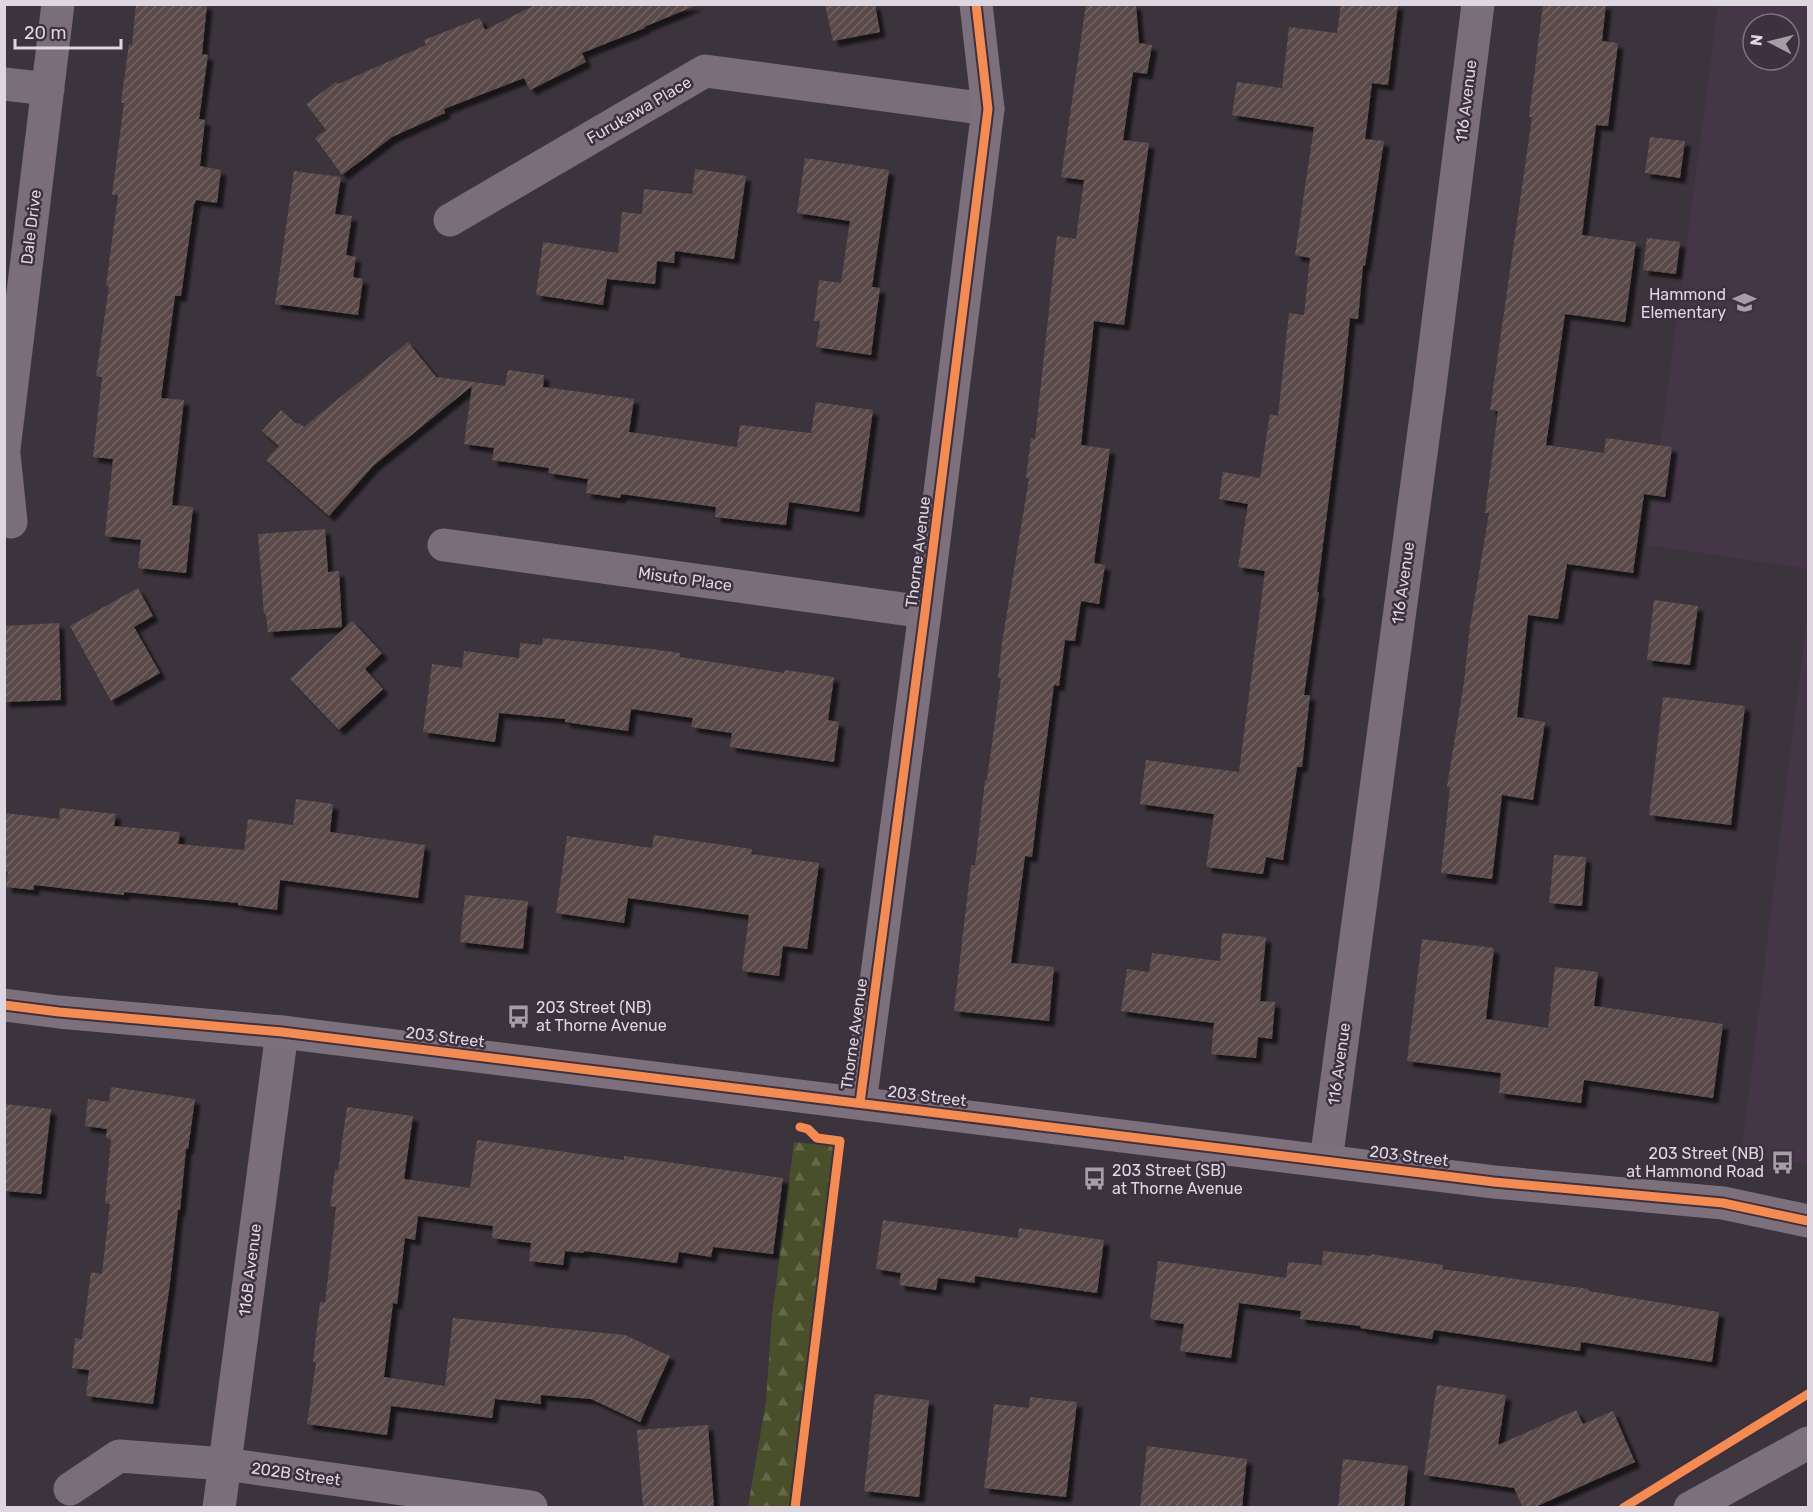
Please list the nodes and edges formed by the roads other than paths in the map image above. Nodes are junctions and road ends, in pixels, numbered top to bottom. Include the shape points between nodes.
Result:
1 (58, 4) edge
2 (976, 4) edge
3 (1478, 4) edge
4 (4, 84) edge
5 (48, 89) junction
6 (988, 109) junction
7 (450, 220) dead end
8 (4, 452) edge
9 (11, 522) dead end
10 (444, 545) dead end
11 (926, 612) junction
12 (4, 1005) edge
13 (282, 1032) junction
14 (860, 1103) junction
15 (1326, 1161) junction
16 (1809, 1200) edge
17 (1722, 1203) junction
18 (1809, 1221) edge
19 (1809, 1443) edge
20 (225, 1464) junction
21 (70, 1489) dead end
22 (531, 1507) edge
23 (219, 1508) edge
24 (1690, 1508) edge

1 - 5 street, Dale Drive
2 - 6 main road, Thorne Avenue
3 - 15 street, 116 Avenue
4 - 5 street
5 - 8 street, Dale Drive
6 - 7 street, Furukawa Place via 705,71
6 - 11 main road, Thorne Avenue
8 - 9 street, Dale Drive
10 - 11 street, Misuto Place
11 - 14 main road, Thorne Avenue
12 - 13 main road, 203 Street
13 - 14 main road, 203 Street
13 - 20 street, 116B Avenue
14 - 15 main road, 203 Street
15 - 17 main road, 203 Street via 1494,1182
16 - 17 main road, 203 Street
17 - 18 main road, 203 Street
19 - 24 main road
20 - 21 street, 202B Street via 119,1456
20 - 22 street, 202B Street
20 - 23 street, 116B Avenue

